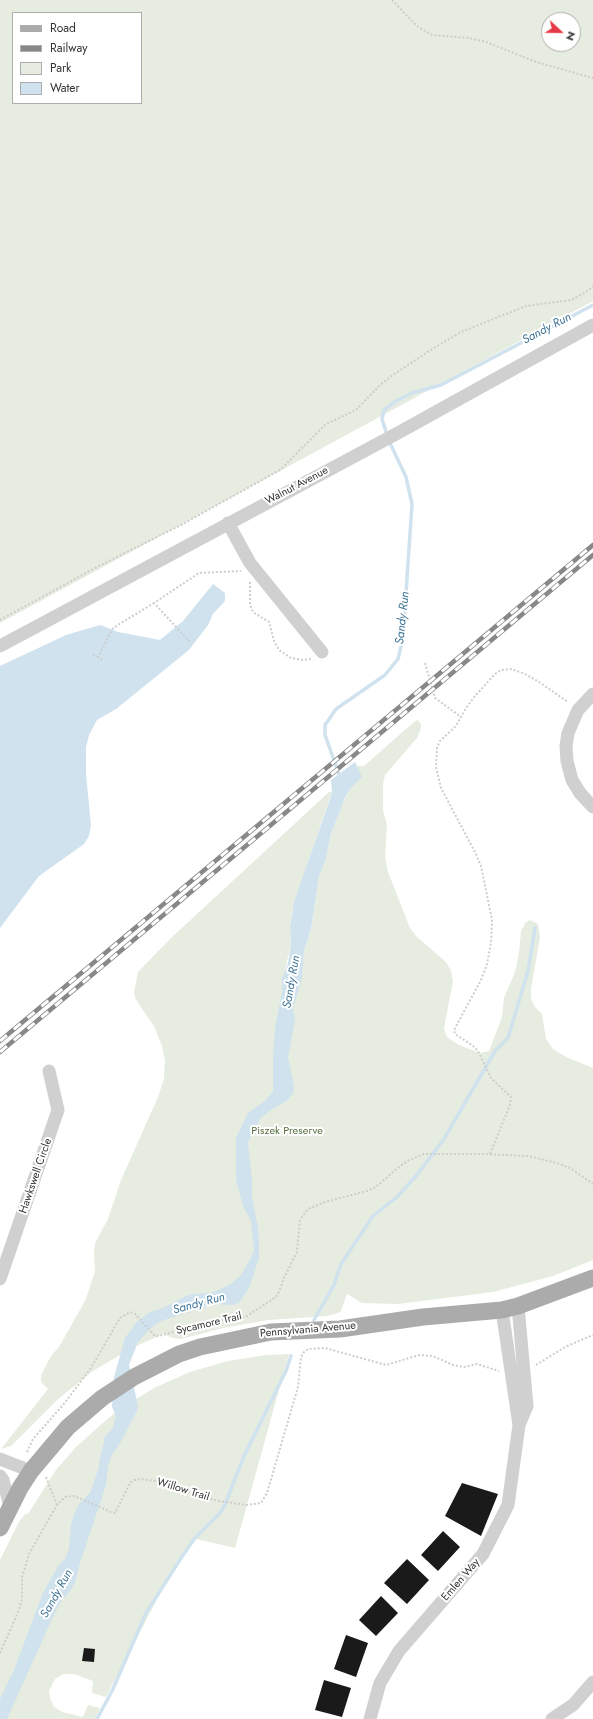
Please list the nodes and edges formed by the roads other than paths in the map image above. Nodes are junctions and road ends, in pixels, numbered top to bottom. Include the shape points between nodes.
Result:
1 (593, 326) edge
2 (228, 523) junction
3 (0, 646) edge
4 (322, 652) road end
5 (593, 694) edge
6 (593, 807) edge
7 (49, 1071) dead end
8 (593, 1278) edge
9 (0, 1279) edge
10 (510, 1308) junction
11 (519, 1425) junction
12 (0, 1459) edge
13 (38, 1474) junction
14 (0, 1476) edge
15 (10, 1507) junction
16 (0, 1528) edge
17 (593, 1682) edge
18 (370, 1719) edge
19 (552, 1719) edge

1 - 2 street, Walnut Avenue
2 - 3 street, Walnut Avenue
2 - 4 street via 254,568
5 - 6 street via 578,710 568,733 567,761 572,780
7 - 9 street, Hawkswell Circle via 58,1110
8 - 10 main road, Pennsylvania Avenue
10 - 11 street, Emlen Way via 510,1370
10 - 11 street, Emlen Way via 524,1368 528,1406
10 - 13 main road, Pennsylvania Avenue via 340,1328 271,1332 179,1354 134,1377 102,1398 68,1428
11 - 18 street, Emlen Way via 508,1505 483,1554 399,1651 380,1683
12 - 13 street
13 - 15 main road, Pennsylvania Avenue
14 - 15 street
15 - 16 main road, Pennsylvania Avenue
17 - 19 street via 573,1705

